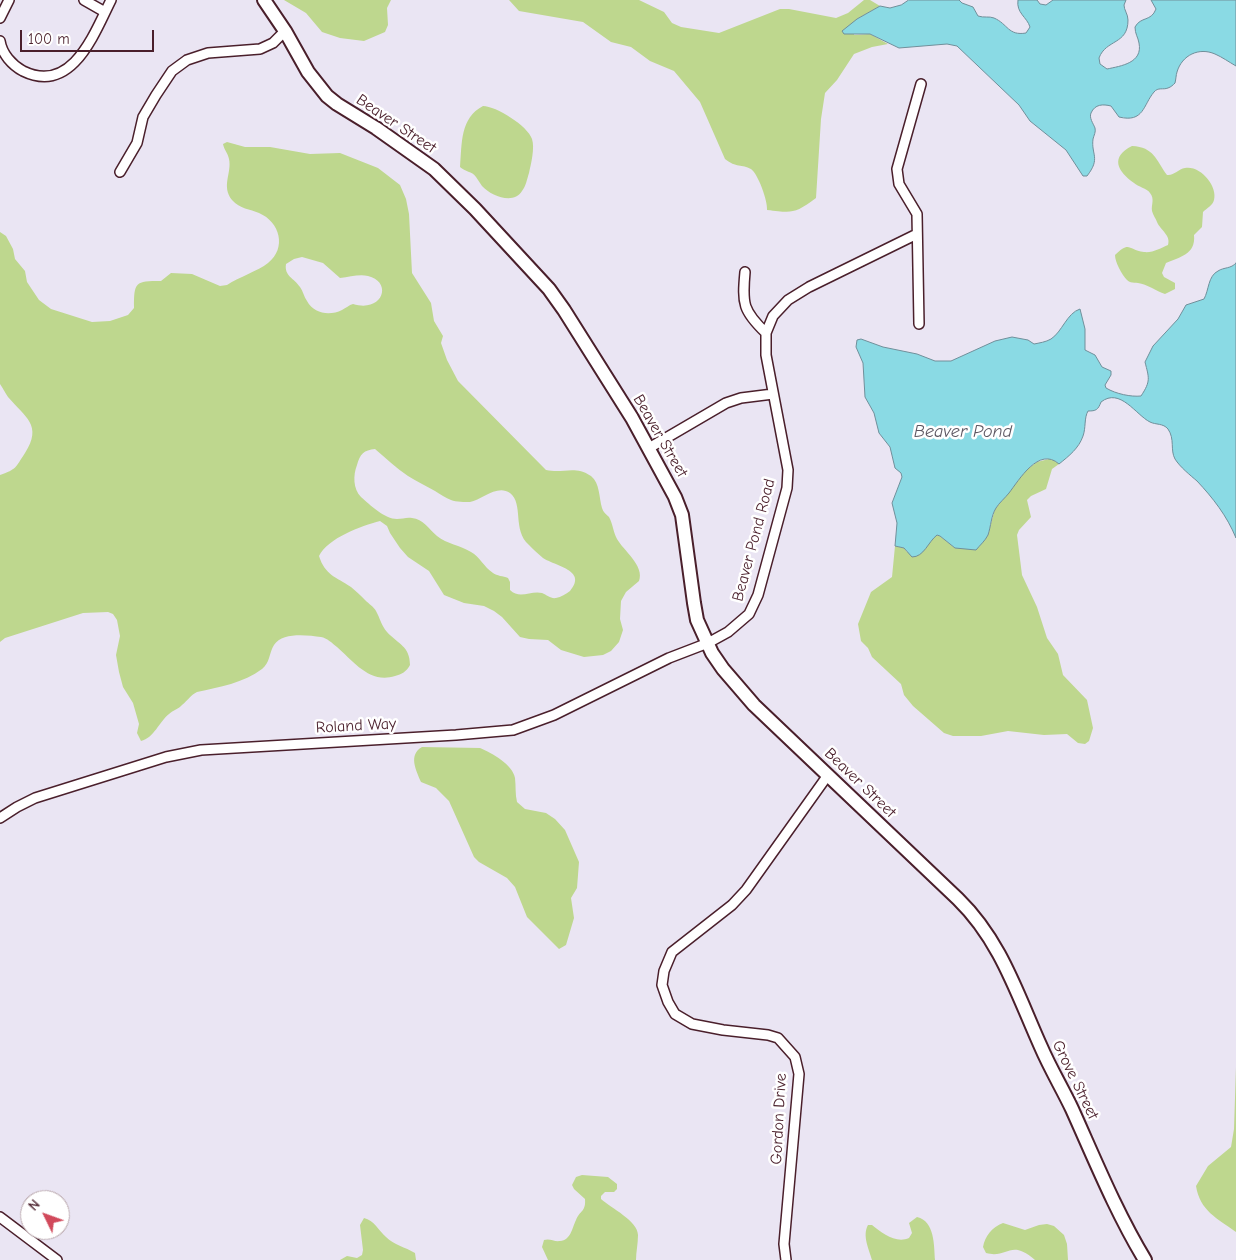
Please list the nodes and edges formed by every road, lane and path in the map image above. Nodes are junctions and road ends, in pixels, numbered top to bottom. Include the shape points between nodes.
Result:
1 (8, 0) edge
2 (84, 0) edge
3 (111, 0) edge
4 (264, 0) edge
5 (105, 12) junction
6 (0, 18) edge
7 (285, 31) junction
8 (0, 41) edge
9 (921, 84) dead end
10 (120, 172) dead end
11 (917, 234) junction
12 (744, 272) dead end
13 (919, 324) dead end
14 (766, 333) junction
15 (773, 394) junction
16 (649, 448) junction
17 (708, 643) junction
18 (828, 774) junction
19 (0, 818) edge
20 (974, 915) joint
21 (0, 1217) edge
22 (57, 1260) edge
23 (786, 1260) edge
24 (1145, 1260) edge

1 - 6 street
2 - 5 street
3 - 5 street
4 - 7 street, Beaver Street
5 - 8 street via 81,56 70,67 50,76 17,68 9,60
7 - 10 street via 273,44 260,49 208,53 187,60 172,71 143,117 136,143
7 - 16 street, Beaver Street via 308,72 328,96 434,169 532,270 564,310
9 - 11 street via 897,169 899,184 917,214
11 - 13 street
11 - 14 street via 809,286 788,300 773,316
12 - 14 street via 744,307
14 - 15 street, Beaver Pond Road via 766,355
15 - 16 street via 726,403
15 - 17 street, Beaver Pond Road via 788,470 787,488 758,594 749,614 728,632
16 - 17 street, Beaver Street via 672,489 682,515 697,620
17 - 18 street, Beaver Street via 723,669 754,704
17 - 19 street, Roland Way via 669,658 554,715 513,730 201,750 166,756 36,798
18 - 20 street, Beaver Street
18 - 23 street, Gordon Drive via 746,890 732,905 672,952 662,985 675,1014 692,1024 768,1034 778,1038 795,1057 799,1074 784,1244
20 - 24 street, Grove Street via 1000,953 1114,1203
21 - 22 street

